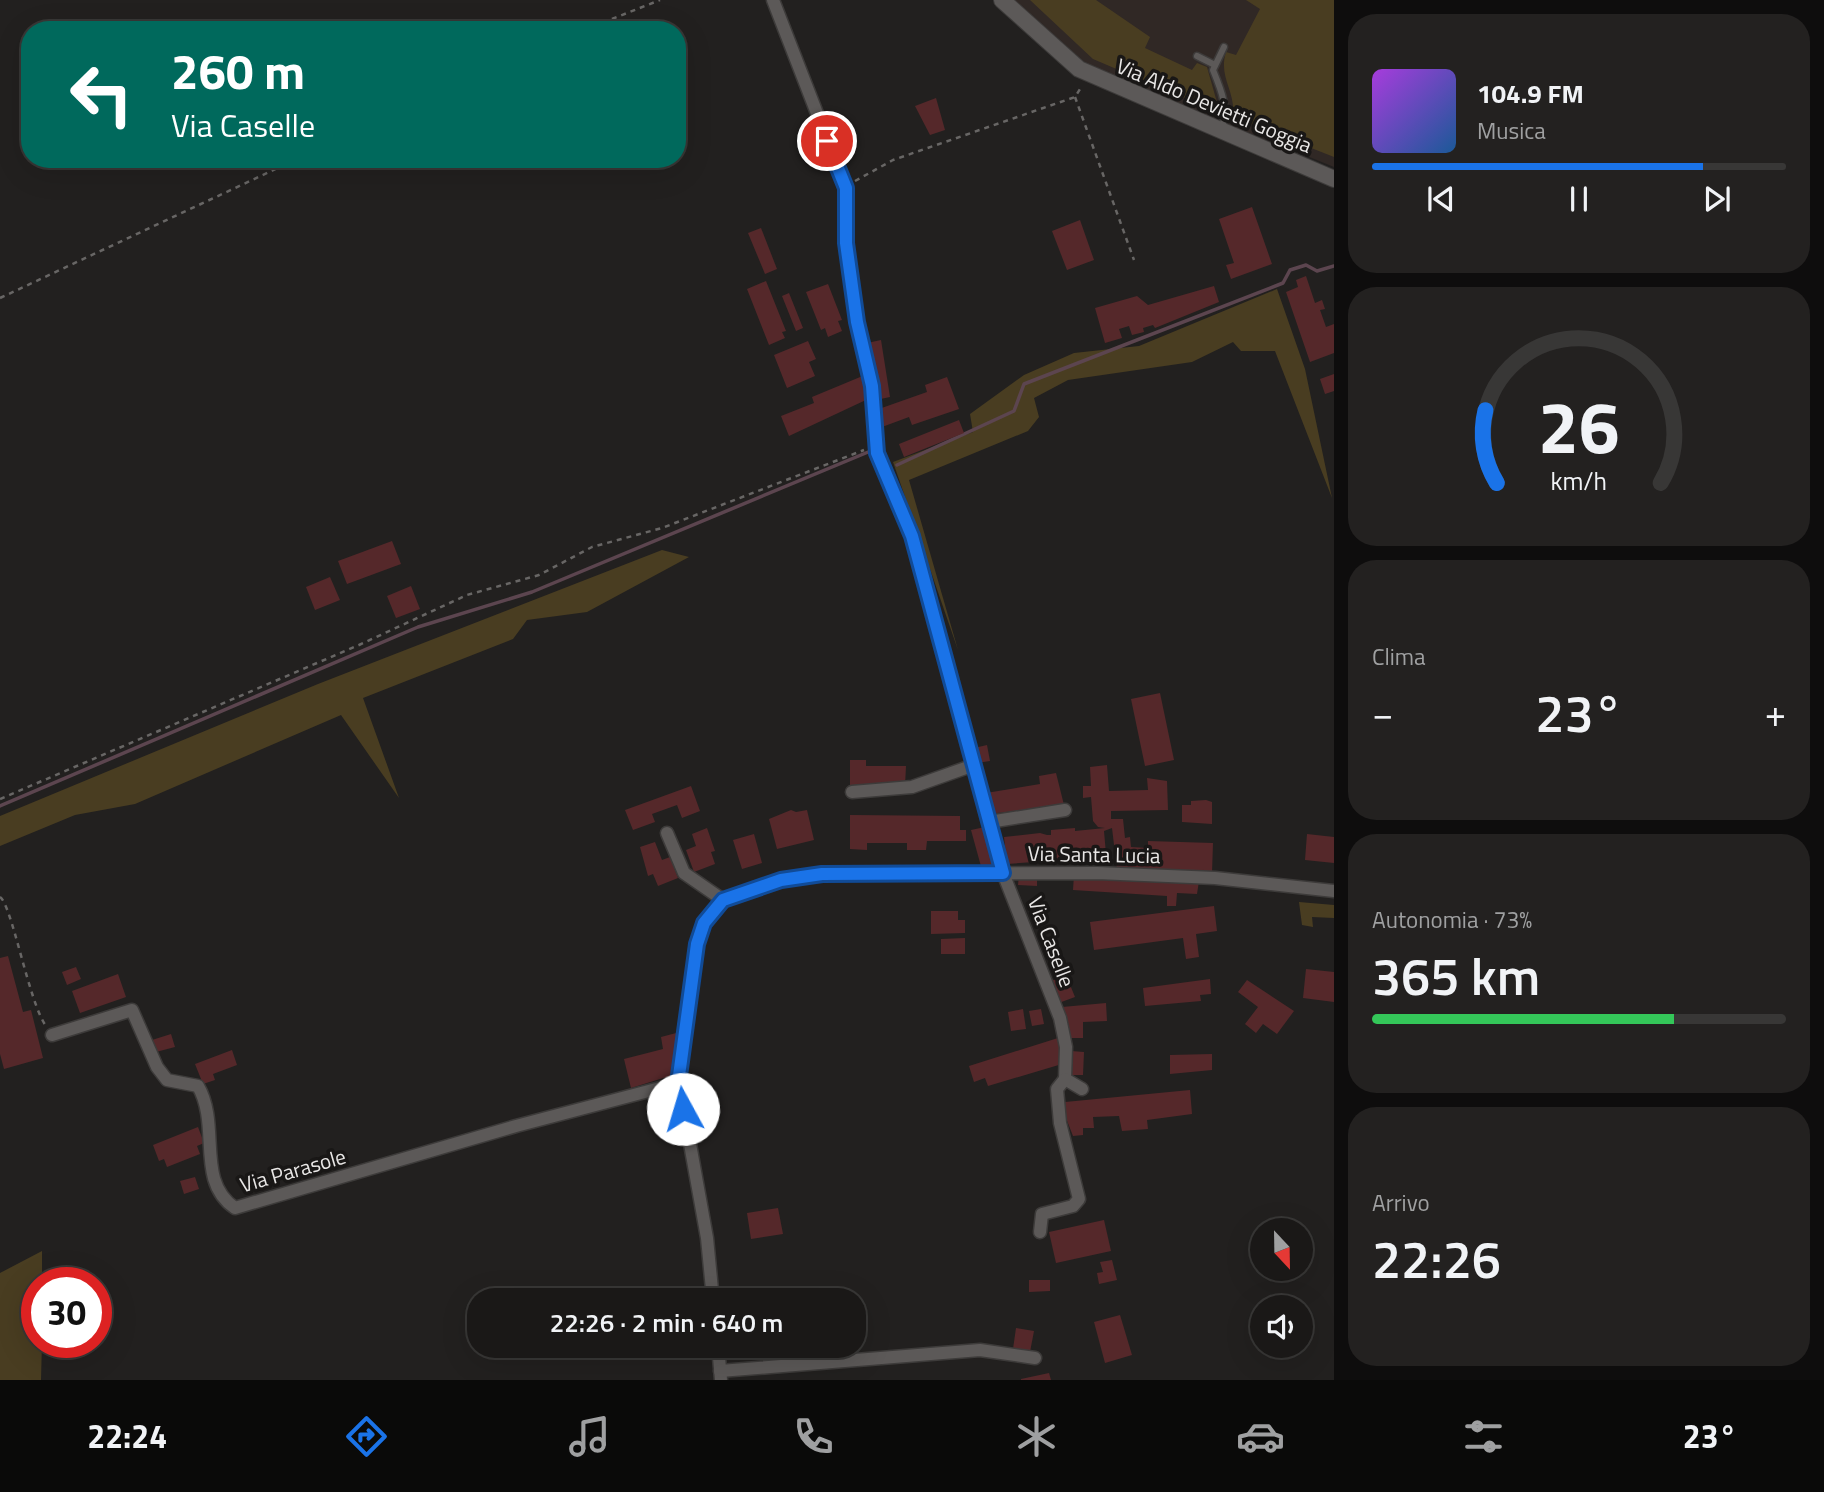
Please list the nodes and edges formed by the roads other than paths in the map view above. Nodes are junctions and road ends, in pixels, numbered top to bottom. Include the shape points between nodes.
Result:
1 (773, 0) edge
2 (1002, 0) edge
3 (1224, 47) dead end
4 (1197, 56) dead end
5 (1215, 65) junction
6 (1221, 131) junction
7 (1334, 179) edge
8 (974, 765) junction
9 (852, 792) dead end
10 (1065, 810) dead end
11 (989, 822) junction
12 (667, 833) dead end
13 (1003, 873) junction
14 (1334, 891) edge
15 (723, 900) junction
16 (51, 1034) road end
17 (1065, 1079) junction
18 (678, 1083) junction
19 (1082, 1089) dead end
20 (1040, 1231) dead end
21 (712, 1288) edge
22 (1035, 1358) dead end
23 (720, 1375) edge

1 - 8 street, Via Caselle via 846,188 846,243 872,386 877,449 912,536
2 - 6 street, Via Aldo Devietti Goggia via 1084,72
3 - 5 lane
4 - 5 lane
5 - 6 lane via 1225,101
6 - 7 street, Via Aldo Devietti Goggia
8 - 9 street via 912,787
8 - 11 street, Via Caselle
10 - 11 street
11 - 13 street, Via Caselle
12 - 15 street via 684,873
13 - 14 street, Via Santa Lucia via 1215,878
13 - 15 street, Via Santa Lucia via 822,874 781,880
13 - 17 street, Via Caselle via 1060,1018 1066,1047
15 - 18 street via 704,923 697,944
16 - 18 street, Via Parasole via 132,1010 167,1080 198,1086 208,1102 208,1152 215,1181 224,1201 235,1208
17 - 19 street
17 - 20 street, Via Caselle via 1056,1089 1079,1199 1073,1206 1042,1214
18 - 21 street
22 - 23 street via 980,1350

